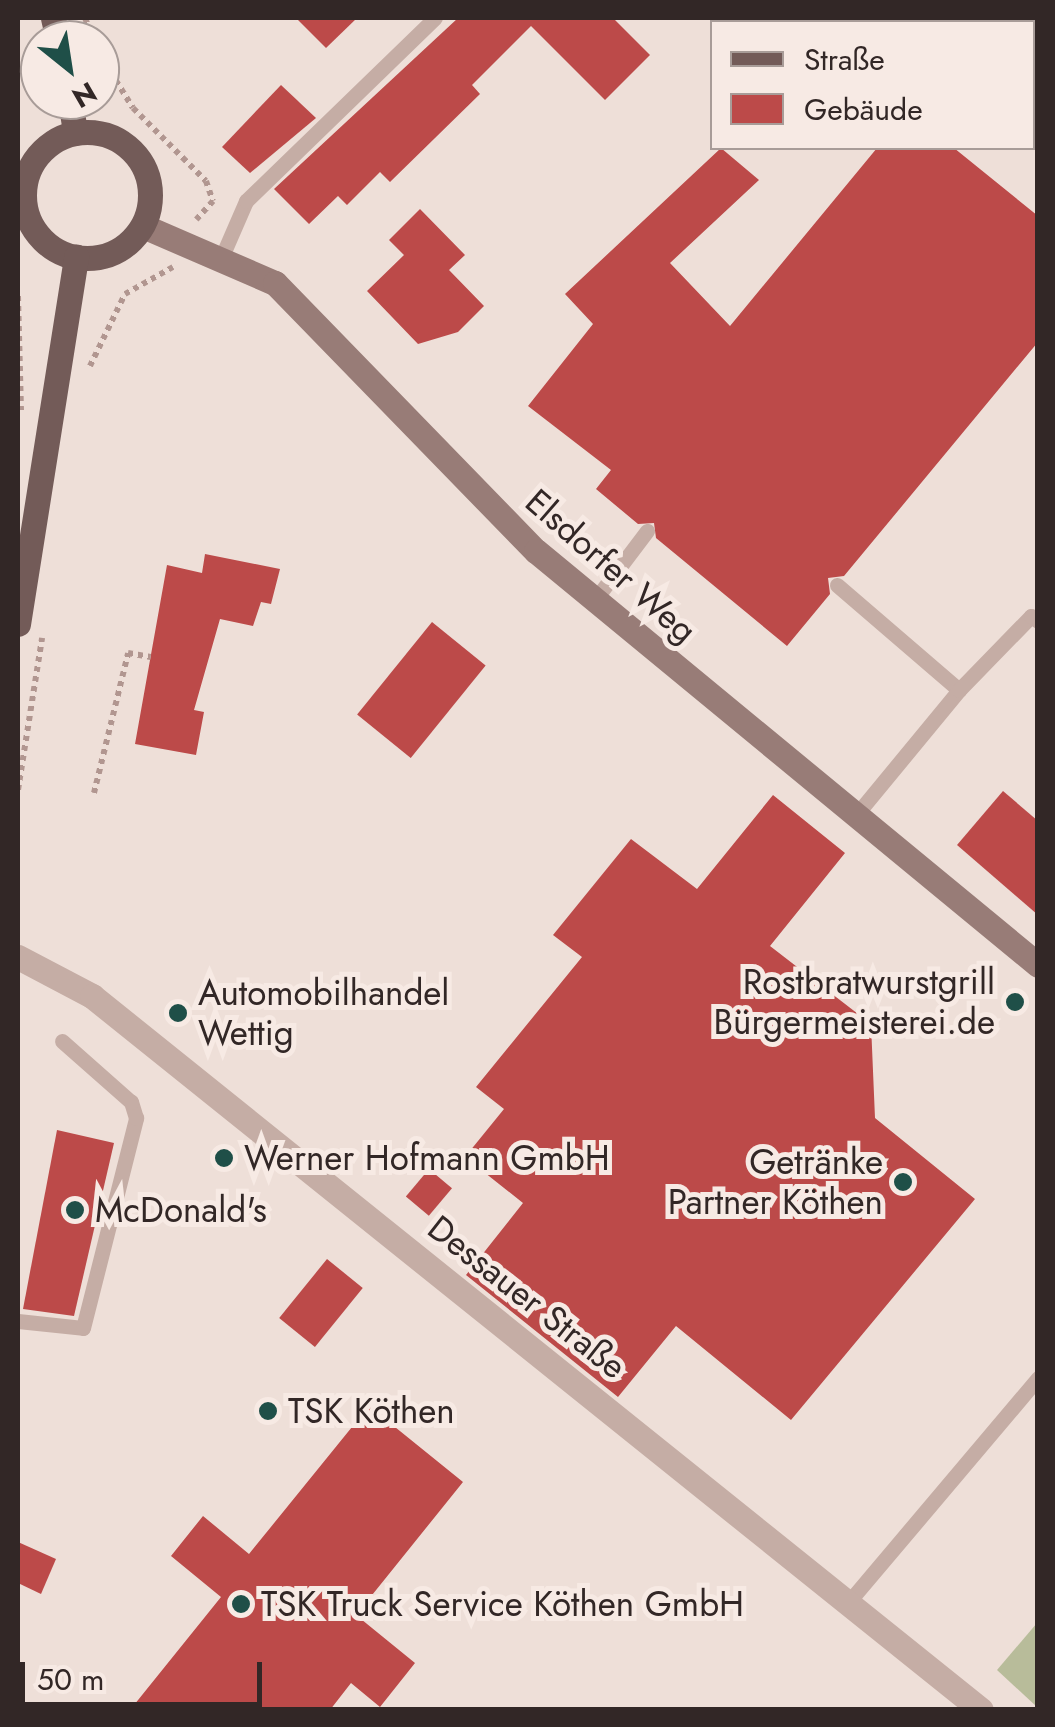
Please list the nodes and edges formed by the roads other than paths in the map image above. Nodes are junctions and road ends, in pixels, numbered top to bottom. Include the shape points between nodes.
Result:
1 (435, 18) edge
2 (73, 120) edge
3 (75, 133) junction
4 (143, 226) junction
5 (223, 254) junction
6 (76, 257) junction
7 (647, 531) dead end
8 (837, 585) dead end
9 (594, 602) junction
10 (1038, 621) edge
11 (18, 624) edge
12 (959, 690) junction
13 (856, 815) junction
14 (18, 957) edge
15 (1038, 965) edge
16 (62, 1041) dead end
17 (18, 1321) edge
18 (1038, 1378) edge
19 (852, 1598) junction
20 (981, 1710) edge

1 - 5 lane via 246,201
2 - 3 main road
3 - 4 main road via 104,134 138,158 151,198
3 - 6 main road via 46,147 24,189 37,234
4 - 5 street, Elsdorfer Weg
4 - 6 main road via 114,252
5 - 9 street, Elsdorfer Weg via 300,306
6 - 11 main road
7 - 9 lane
8 - 12 lane
9 - 13 street, Elsdorfer Weg
10 - 12 lane via 1031,616
12 - 13 lane
13 - 15 street, Elsdorfer Weg
14 - 19 street, Dessauer Straße via 92,996
16 - 17 lane via 131,1102 136,1118 83,1328
18 - 19 lane
19 - 20 street, Dessauer Straße

